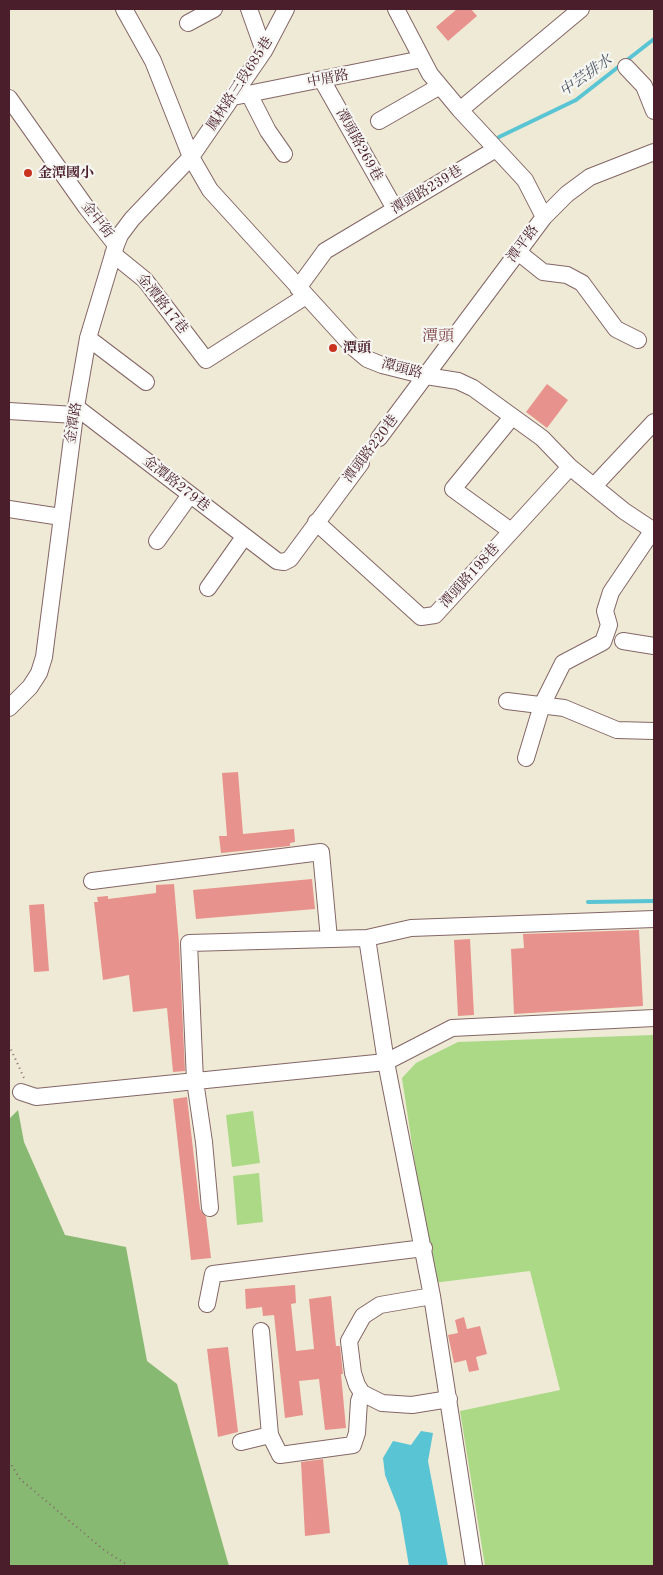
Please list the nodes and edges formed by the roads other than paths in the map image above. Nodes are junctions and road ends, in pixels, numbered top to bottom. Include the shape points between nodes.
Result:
1 (124, 9) edge
2 (214, 9) edge
3 (249, 9) edge
4 (286, 9) edge
5 (396, 9) edge
6 (581, 9) edge
7 (188, 23) dead end
8 (264, 51) junction
9 (422, 59) junction
10 (626, 67) dead end
11 (322, 80) junction
12 (440, 86) junction
13 (241, 95) junction
14 (9, 98) edge
15 (460, 110) junction
16 (654, 111) edge
17 (379, 121) dead end
18 (496, 149) junction
19 (654, 152) edge
20 (284, 154) dead end
21 (191, 156) junction
22 (395, 209) junction
23 (544, 217) junction
24 (114, 249) junction
25 (518, 252) junction
26 (302, 292) junction
27 (88, 338) junction
28 (638, 340) dead end
29 (426, 376) junction
30 (146, 382) dead end
31 (75, 411) junction
32 (9, 412) edge
33 (512, 417) junction
34 (654, 422) edge
35 (380, 438) dead end
36 (361, 463) dead end
37 (570, 467) junction
38 (594, 486) junction
39 (190, 495) junction
40 (9, 509) edge
41 (61, 517) junction
42 (316, 522) junction
43 (512, 531) junction
44 (654, 531) edge
45 (244, 537) junction
46 (157, 541) dead end
47 (277, 561) joint
48 (208, 588) dead end
49 (623, 641) dead end
50 (654, 646) edge
51 (506, 701) dead end
52 (542, 705) junction
53 (9, 708) edge
54 (654, 731) edge
55 (526, 758) dead end
56 (92, 881) dead end
57 (654, 919) edge
58 (367, 938) junction
59 (328, 939) junction
60 (654, 1018) edge
61 (386, 1062) junction
62 (195, 1081) junction
63 (21, 1092) road end
64 (210, 1208) dead end
65 (424, 1248) junction
66 (432, 1296) junction
67 (207, 1304) dead end
68 (261, 1331) dead end
69 (362, 1393) junction
70 (449, 1399) junction
71 (270, 1435) junction
72 (240, 1442) dead end
73 (474, 1566) edge

1 - 21 street via 153,61
2 - 7 street
3 - 8 street
4 - 8 street, 鳳林路三段685巷
5 - 9 street
6 - 15 street
8 - 13 street, 鳳林路三段685巷
9 - 11 street, 中厝路
9 - 12 street
10 - 16 street via 644,86
11 - 13 street, 中厝路
11 - 22 street, 潭頭路269巷
12 - 15 street
12 - 17 street
13 - 20 street
13 - 21 street, 鳳林路三段685巷
14 - 24 street, 金中街
15 - 18 street
18 - 22 street, 潭頭路239巷
18 - 23 street via 525,180
19 - 23 street, 潭平路 via 590,178 566,194
21 - 24 street, 金潭路 via 132,219
21 - 26 street, 潭頭路 via 210,190 227,211
22 - 26 street, 潭頭路239巷 via 325,251
23 - 25 street, 潭平路
24 - 26 street, 金潭路17巷 via 145,280 206,360
24 - 27 street, 金潭路
25 - 28 street via 543,272 567,275 582,283 616,329
25 - 29 street, 潭平路
26 - 29 street, 潭頭路 via 367,359
27 - 30 street
27 - 31 street, 金潭路
29 - 33 street, 潭頭路 via 458,381 473,388
29 - 35 street, 潭頭路220巷
31 - 32 street
31 - 39 street, 金潭路279巷
31 - 41 street, 金潭路
33 - 37 street, 潭頭路 via 542,438
33 - 43 street via 453,489
34 - 38 street
36 - 42 street, 潭頭路220巷
37 - 38 street, 潭頭路
37 - 43 street, 潭頭路198巷
38 - 44 street, 潭頭路
39 - 45 street, 金潭路279巷
39 - 46 street
40 - 41 street
41 - 53 street, 金潭路 via 44,658 30,687
42 - 43 street, 潭頭路198巷 via 421,616 435,615
42 - 47 street, 潭頭路220巷 via 290,559
44 - 52 street via 611,592 604,611 609,625 603,642 563,663
45 - 47 street, 金潭路279巷
45 - 48 street
49 - 50 street
51 - 52 street
52 - 54 street via 564,708 617,730
52 - 55 street
56 - 59 street via 321,852
57 - 58 street via 411,928
58 - 59 street
58 - 61 street
59 - 62 street via 189,943
60 - 61 street via 452,1028
61 - 62 street
61 - 65 street
62 - 63 street via 36,1097
62 - 64 street
65 - 66 street
65 - 67 street via 213,1274
66 - 69 street via 380,1305 370,1310 357,1324 349,1341 353,1374
66 - 70 street
68 - 71 street
69 - 70 street via 382,1403 397,1405
69 - 71 street via 358,1401 357,1433 353,1445 280,1455
70 - 73 street
71 - 72 street

